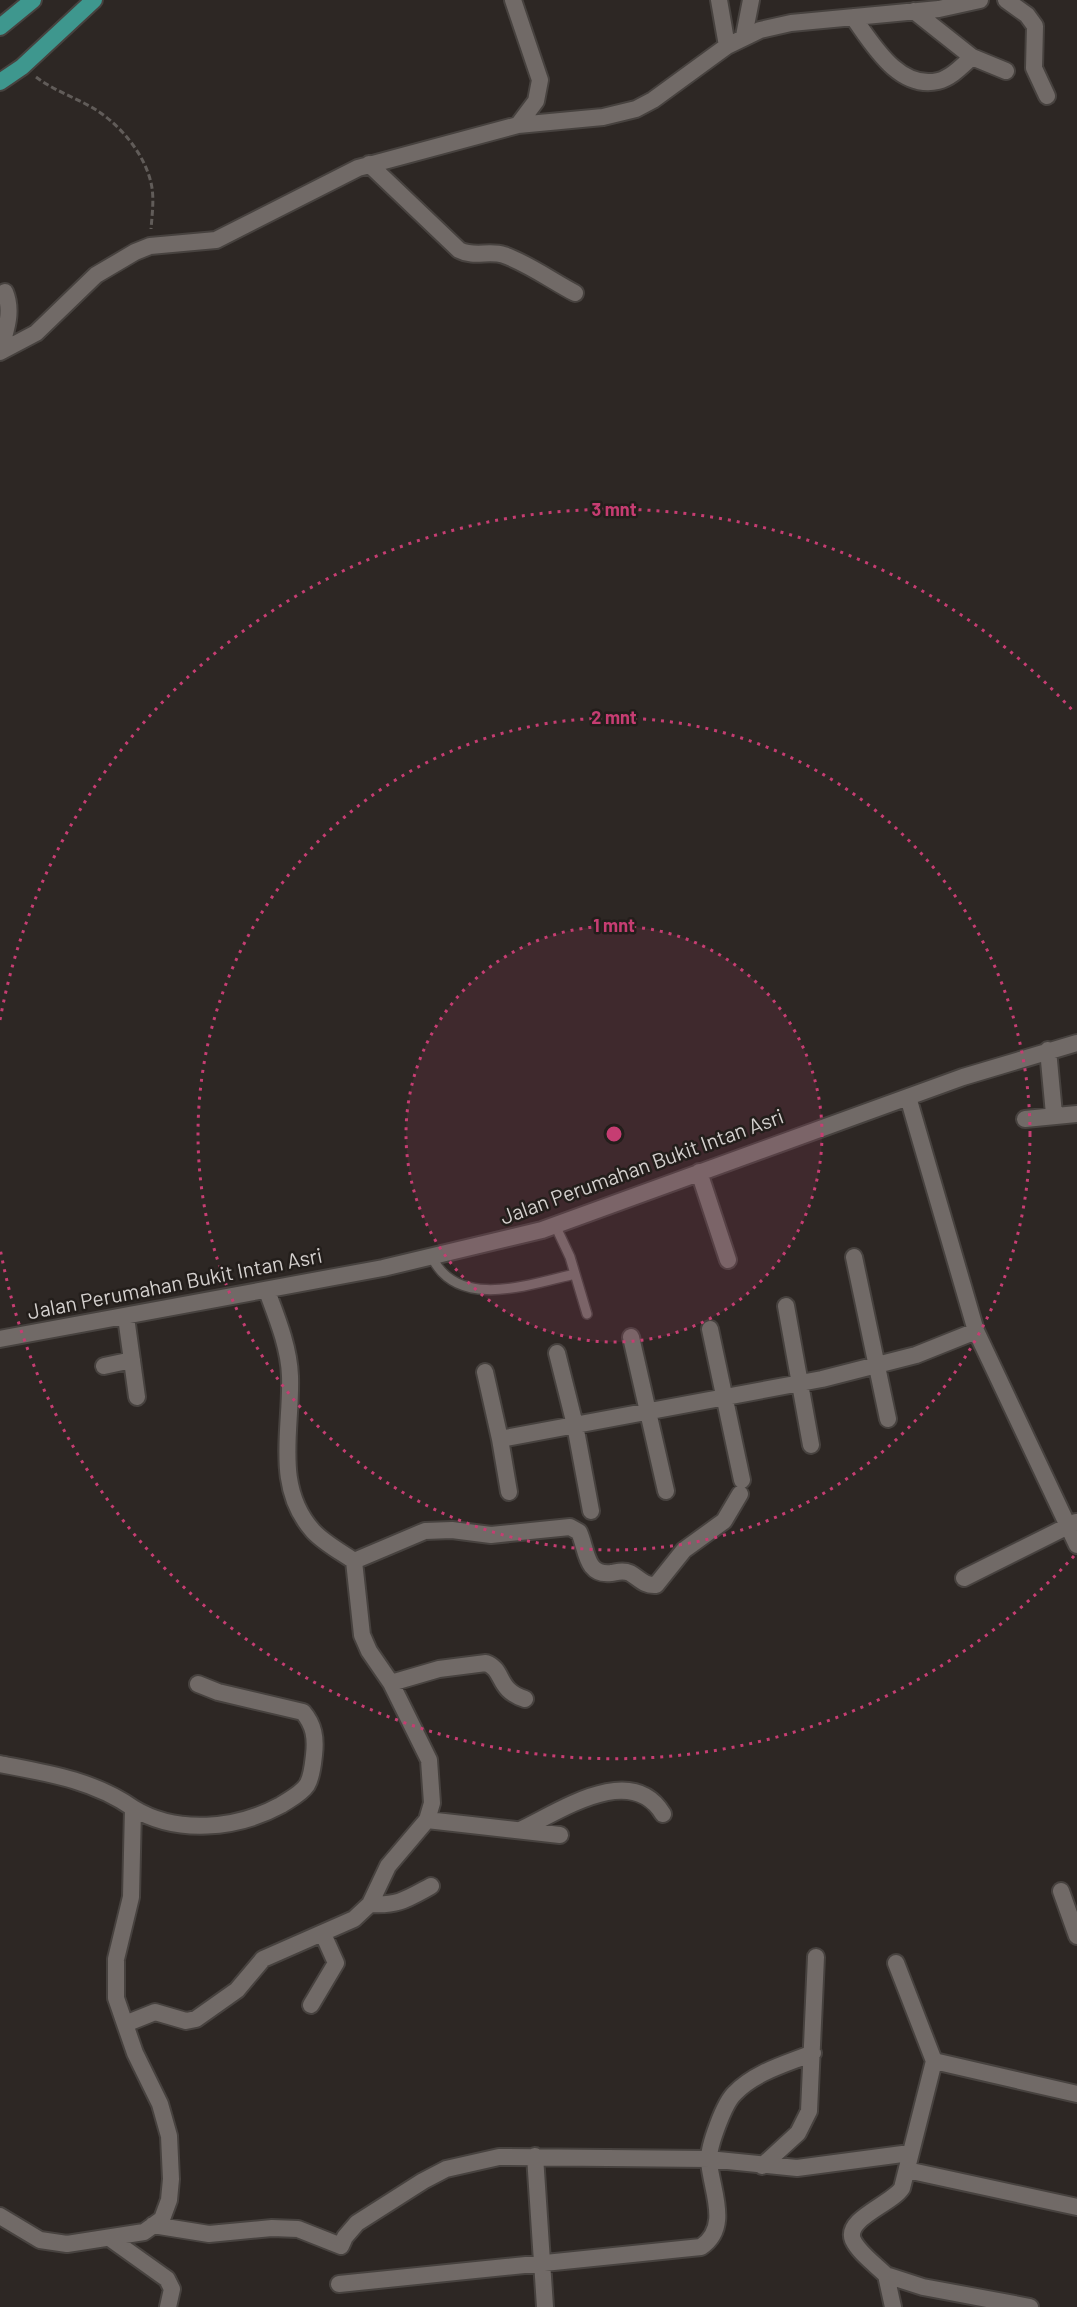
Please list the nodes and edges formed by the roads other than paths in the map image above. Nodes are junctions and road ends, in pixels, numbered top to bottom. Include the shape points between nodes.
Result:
1 (33, 0) edge
2 (94, 0) edge
3 (513, 0) edge
4 (719, 0) edge
5 (751, 0) edge
6 (980, 0) edge
7 (1006, 0) edge
8 (914, 11) junction
9 (853, 17) junction
10 (0, 27) edge
11 (744, 36) junction
12 (727, 46) junction
13 (972, 57) junction
14 (1006, 71) dead end
15 (0, 82) edge
16 (1047, 96) dead end
17 (518, 125) junction
18 (369, 164) junction
19 (5, 292) dead end
20 (575, 293) dead end
21 (0, 351) edge
22 (1077, 1043) edge
23 (1048, 1050) junction
24 (908, 1097) junction
25 (1054, 1114) junction
26 (1077, 1114) edge
27 (1025, 1119) dead end
28 (699, 1172) junction
29 (555, 1225) junction
30 (432, 1257) junction
31 (854, 1257) dead end
32 (728, 1260) dead end
33 (575, 1274) junction
34 (267, 1291) junction
35 (786, 1306) dead end
36 (586, 1314) dead end
37 (126, 1317) junction
38 (710, 1329) dead end
39 (976, 1331) junction
40 (631, 1337) dead end
41 (0, 1339) edge
42 (557, 1353) dead end
43 (132, 1360) junction
44 (104, 1366) dead end
45 (878, 1366) junction
46 (485, 1372) dead end
47 (801, 1383) junction
48 (137, 1397) dead end
49 (725, 1398) junction
50 (648, 1412) junction
51 (888, 1419) dead end
52 (575, 1425) junction
53 (500, 1439) junction
54 (811, 1445) dead end
55 (666, 1491) dead end
56 (509, 1492) dead end
57 (591, 1511) dead end
58 (1072, 1524) edge
59 (1077, 1545) edge
60 (354, 1561) junction
61 (964, 1578) dead end
62 (391, 1683) junction
63 (198, 1684) dead end
64 (525, 1699) dead end
65 (0, 1764) edge
66 (132, 1808) junction
67 (663, 1814) dead end
68 (427, 1820) junction
69 (520, 1830) junction
70 (560, 1835) dead end
71 (431, 1886) dead end
72 (1062, 1891) dead end
73 (370, 1904) junction
74 (323, 1934) junction
75 (1077, 1936) edge
76 (816, 1957) dead end
77 (896, 1963) dead end
78 (311, 2005) dead end
79 (125, 2024) junction
80 (813, 2053) junction
81 (934, 2061) junction
82 (1077, 2094) edge
83 (910, 2153) junction
84 (535, 2156) junction
85 (708, 2159) junction
86 (762, 2166) junction
87 (907, 2170) junction
88 (1077, 2207) edge
89 (0, 2216) edge
90 (153, 2225) junction
91 (111, 2239) junction
92 (540, 2262) junction
93 (886, 2275) junction
94 (339, 2284) dead end
95 (974, 2301) edge
96 (168, 2307) edge
97 (545, 2307) edge
98 (893, 2307) edge
99 (1030, 2307) edge

1 - 10 highway
2 - 15 highway via 22,67
3 - 17 street via 540,80 536,101
4 - 12 street
5 - 11 street
6 - 8 street
7 - 16 street via 1035,26 1034,68
8 - 9 street
8 - 13 street
9 - 11 street via 791,23
9 - 13 street via 891,66 909,78 938,81 952,75
11 - 12 street
12 - 17 street via 636,109 603,117
13 - 14 street
17 - 18 street
18 - 20 street via 459,250 472,255 505,256
18 - 21 street via 216,240 150,246 117,261 96,275 36,333
19 - 21 street via 9,317
22 - 23 street, Jalan Perumahan Bukit Intan Asri
23 - 24 street, Jalan Perumahan Bukit Intan Asri
23 - 25 street
24 - 28 street, Jalan Perumahan Bukit Intan Asri
24 - 39 street
25 - 26 street
25 - 27 street
28 - 29 street, Jalan Perumahan Bukit Intan Asri
28 - 32 street
29 - 30 street, Jalan Perumahan Bukit Intan Asri
29 - 33 lane
30 - 33 lane via 446,1276 467,1288 521,1286
30 - 34 street, Jalan Perumahan Bukit Intan Asri
31 - 45 street
33 - 36 lane
34 - 37 street, Jalan Perumahan Bukit Intan Asri
34 - 60 street via 290,1372 285,1456 291,1492 303,1519 315,1533
35 - 47 street
37 - 41 street, Jalan Perumahan Bukit Intan Asri
37 - 43 street
38 - 49 street
39 - 45 street
39 - 58 street
40 - 50 street
42 - 52 street
43 - 44 street
43 - 48 street
45 - 47 street
45 - 51 street
46 - 53 street
47 - 49 street
47 - 54 street
49 - 50 street
49 - 60 street via 741,1487 724,1521 684,1550 656,1586 627,1571 608,1573 593,1569 579,1532 570,1527 491,1535 425,1531
50 - 52 street
50 - 55 street
52 - 53 street
52 - 57 street
53 - 56 street
58 - 59 street
58 - 61 street
60 - 62 street via 362,1635
62 - 64 street via 439,1669 486,1663 494,1668 508,1692
62 - 68 street via 429,1760 432,1803
63 - 66 street via 303,1712 314,1729 315,1746 307,1785 270,1811 224,1824 168,1823
65 - 66 street via 73,1778 113,1794
66 - 79 street via 131,1897 116,1959 116,1998
67 - 69 street via 648,1796 609,1791 578,1801
68 - 69 street
68 - 73 street via 388,1866
69 - 70 street
71 - 73 street via 391,1906
72 - 75 street
73 - 74 street via 354,1918
74 - 78 street via 336,1963
74 - 79 street via 263,1959 237,1990 196,2019 186,2021 155,2012
76 - 80 street
77 - 81 street
79 - 90 street via 160,2104 169,2136 169,2200 162,2219
80 - 85 street via 753,2078 735,2093
80 - 86 street via 805,2123
81 - 82 street
81 - 83 street
83 - 86 street via 797,2168
83 - 87 street
84 - 85 street
84 - 90 street via 499,2157 447,2169 357,2223 341,2246 298,2229 209,2234
84 - 92 street
85 - 86 street
85 - 92 street via 717,2227 702,2247
87 - 88 street
87 - 93 street via 897,2197 864,2216 852,2232 854,2241
89 - 91 street via 40,2240 67,2244
90 - 91 street via 144,2232
91 - 96 street via 167,2279 172,2289
92 - 94 street
92 - 97 street
93 - 95 street
93 - 98 street
95 - 99 street

